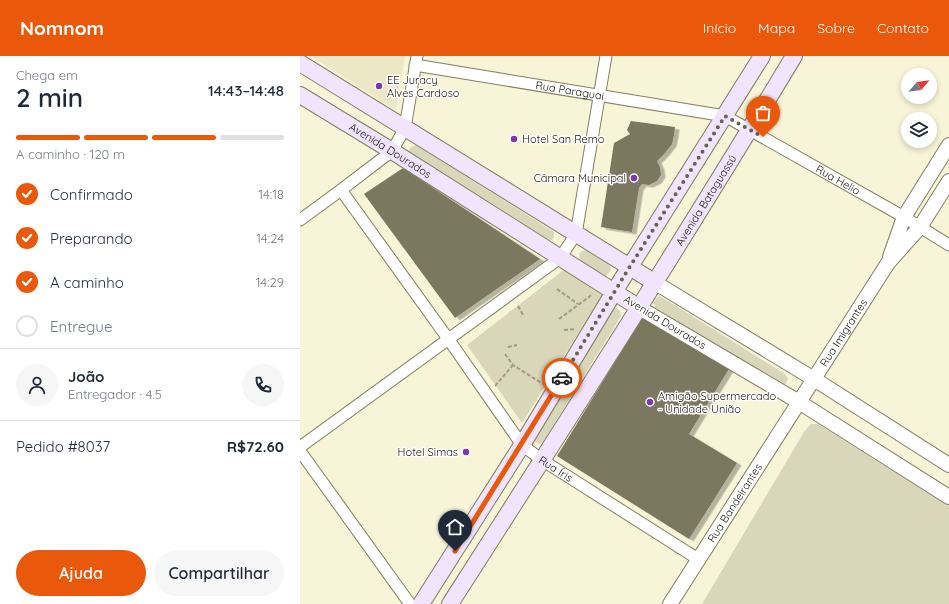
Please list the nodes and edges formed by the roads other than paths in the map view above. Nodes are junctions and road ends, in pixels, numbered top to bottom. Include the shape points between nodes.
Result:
1 (606, 56) edge
2 (762, 56) edge
3 (794, 56) edge
4 (416, 61) edge
5 (300, 63) edge
6 (300, 95) edge
7 (600, 96) junction
8 (725, 116) junction
9 (405, 128) junction
10 (750, 129) junction
11 (949, 145) edge
12 (392, 151) junction
13 (949, 181) edge
14 (341, 190) junction
15 (904, 217) junction
16 (300, 220) edge
17 (920, 227) junction
18 (576, 234) junction
19 (949, 245) edge
20 (560, 258) junction
21 (888, 263) junction
22 (629, 268) junction
23 (654, 282) junction
24 (614, 292) junction
25 (638, 307) junction
26 (449, 340) junction
27 (814, 379) junction
28 (799, 402) junction
29 (522, 445) junction
30 (300, 447) edge
31 (300, 451) edge
32 (542, 460) junction
33 (949, 465) edge
34 (949, 497) edge
35 (698, 559) junction
36 (410, 604) edge
37 (421, 604) edge
38 (450, 604) edge
39 (670, 604) edge

1 - 7 street
2 - 8 main road
3 - 10 main road, Avenida Bataguassú
4 - 7 street, Rua Paraguai
4 - 9 street
5 - 9 main road
6 - 12 main road, Avenida Dourados
7 - 8 street, Rua Paraguai
7 - 18 street
8 - 10 street, Rua Helio
8 - 22 main road
9 - 12 street
9 - 18 main road
10 - 15 street, Rua Helio
10 - 23 main road, Avenida Bataguassú
11 - 15 street, Rua Imigrantes
12 - 14 street
12 - 20 main road, Avenida Dourados
13 - 17 street, Rua Imigrantes
14 - 16 street
14 - 26 street, Rua Íris
15 - 17 street, Rua Helio
15 - 21 street, Rua Imigrantes
17 - 19 street, Rua Helio
17 - 21 street, Rua Imigrantes
18 - 20 street
18 - 22 main road
20 - 24 main road, Avenida Dourados
20 - 26 street
21 - 27 street, Rua Imigrantes
22 - 23 main road
22 - 24 main road
23 - 25 main road, Avenida Bataguassú
23 - 27 street
24 - 25 main road, Avenida Dourados
24 - 29 main road
25 - 28 street, Avenida Dourados
25 - 32 main road, Avenida Bataguassú
26 - 29 street, Rua Íris
26 - 30 street
27 - 28 street, Rua Imigrantes
27 - 33 street
28 - 34 street, Avenida Dourados
28 - 35 street, Rua Bandeirantes
29 - 32 street, Rua Íris
29 - 37 main road
31 - 36 street
32 - 35 street, Rua Íris
32 - 38 main road, Avenida Bataguassú
35 - 39 street, Rua Bandeirantes

